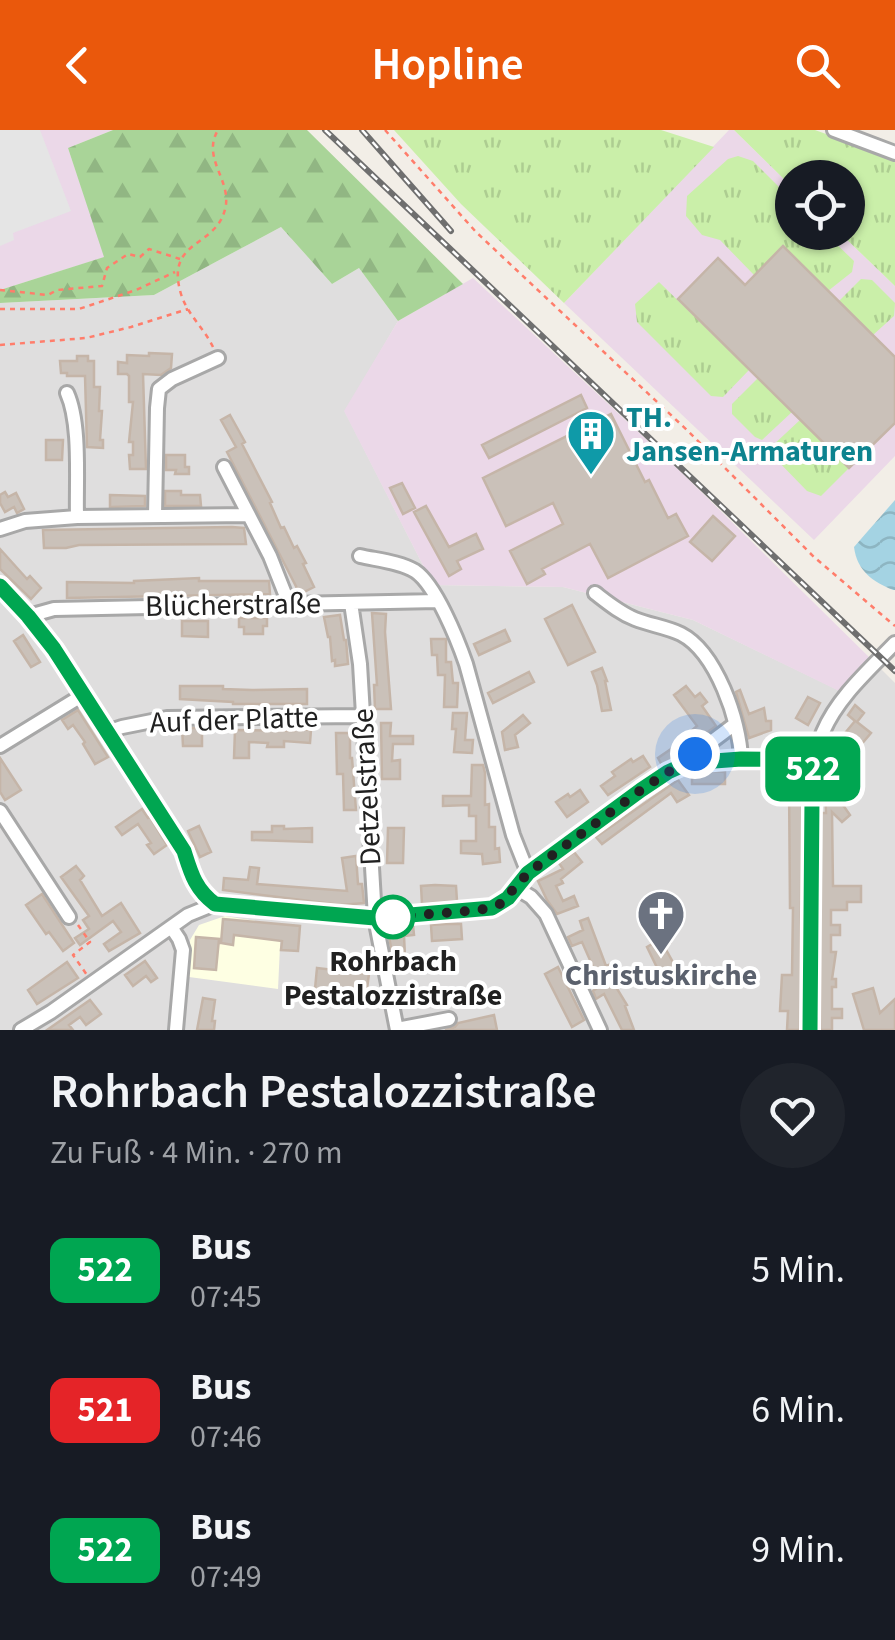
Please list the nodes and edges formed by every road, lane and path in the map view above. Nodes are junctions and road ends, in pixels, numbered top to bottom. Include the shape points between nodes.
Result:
1 (218, 130) edge
2 (385, 130) edge
3 (834, 130) edge
4 (895, 153) edge
5 (181, 259) junction
6 (176, 271) junction
7 (0, 290) edge
8 (0, 309) edge
9 (188, 309) junction
10 (0, 345) edge
11 (218, 358) joint
12 (67, 393) dead end
13 (224, 467) dead end
14 (248, 515) junction
15 (155, 516) junction
16 (77, 517) junction
17 (0, 530) edge
18 (360, 556) dead end
19 (0, 586) edge
20 (595, 593) dead end
21 (438, 602) junction
22 (290, 604) junction
23 (351, 604) junction
24 (28, 616) junction
25 (895, 626) edge
26 (895, 643) edge
27 (83, 695) junction
28 (363, 716) junction
29 (735, 724) junction
30 (107, 732) junction
31 (0, 746) edge
32 (741, 759) junction
33 (814, 760) junction
34 (688, 763) junction
35 (0, 811) edge
36 (528, 873) junction
37 (192, 880) junction
38 (516, 888) junction
39 (215, 904) junction
40 (188, 915) junction
41 (69, 917) joint
42 (375, 918) junction
43 (171, 927) junction
44 (92, 983) junction
45 (448, 1019) dead end
46 (21, 1030) edge
47 (176, 1030) edge
48 (397, 1030) edge
49 (600, 1030) edge
50 (810, 1030) edge

1 - 5 path via 212,143 224,184 222,218
2 - 25 path via 476,232 814,557
3 - 4 street
5 - 6 path
5 - 7 path via 148,249 107,268 102,286 48,295
6 - 8 path via 79,309
6 - 9 path
9 - 10 path via 86,338
9 - 11 path
11 - 15 street via 159,388
12 - 16 street
13 - 14 street
14 - 15 street
14 - 22 street
15 - 16 street
16 - 17 street
18 - 21 street via 411,568
19 - 24 street
20 - 29 street via 701,650
21 - 23 street, Blücherstraße
21 - 36 street via 466,664
22 - 23 street, Blücherstraße
22 - 24 street, Blücherstraße via 54,609
23 - 28 street, Detzelstraße
24 - 27 street
26 - 33 street via 832,714
27 - 30 street
27 - 31 street
28 - 30 street, Auf der Platte via 167,718
28 - 42 street, Detzelstraße
29 - 32 street
29 - 34 street
30 - 37 street via 184,851
32 - 33 street
32 - 34 street
33 - 50 street
34 - 36 street
35 - 41 street
36 - 38 street
37 - 39 street
37 - 40 street
38 - 42 street via 492,908
38 - 49 street via 546,914
39 - 40 street
39 - 42 street
40 - 43 street
41 - 44 path via 90,942 73,955
42 - 48 street, Detzelstraße
43 - 44 street
43 - 47 street via 183,950
44 - 46 street
45 - 48 street

